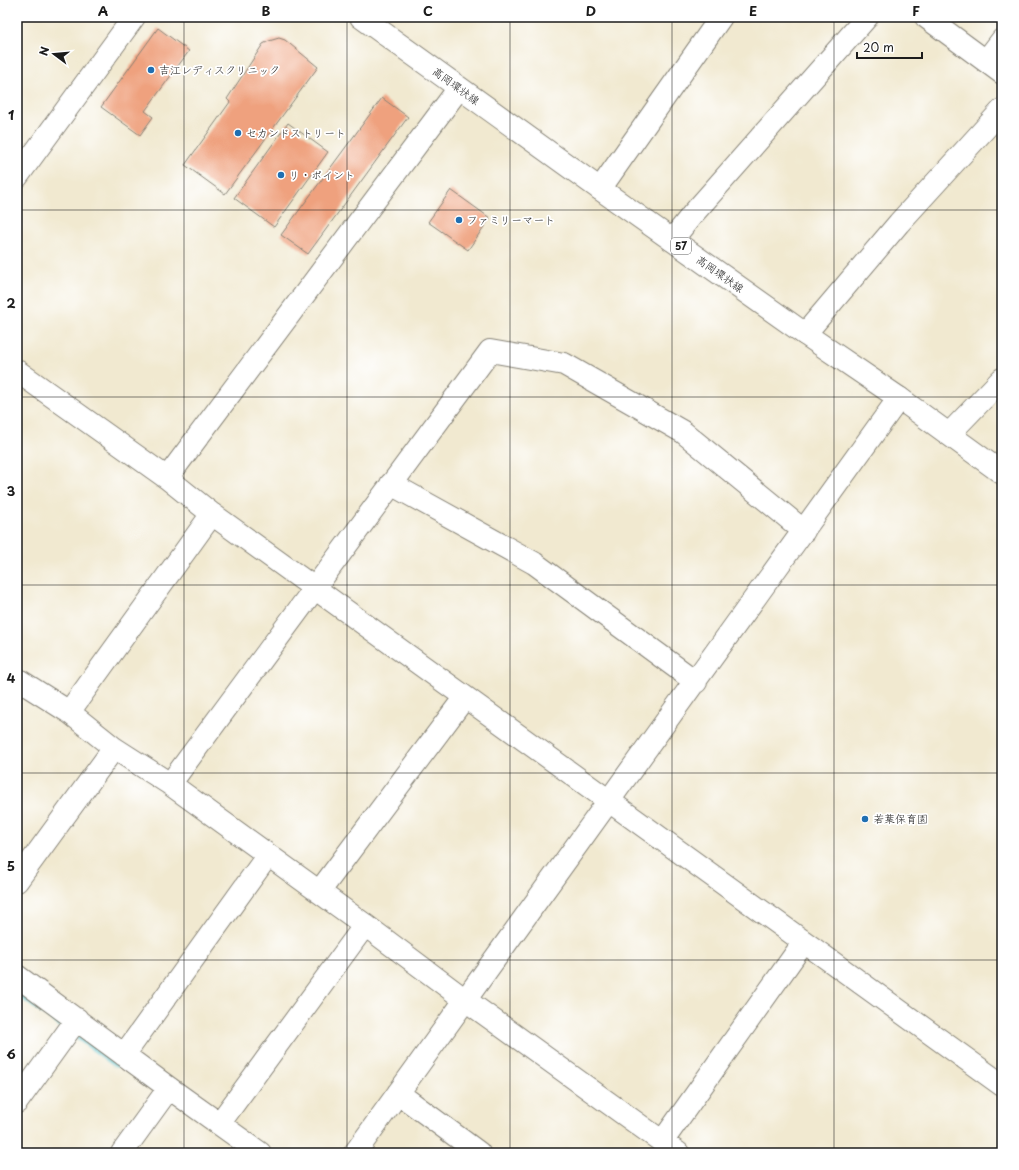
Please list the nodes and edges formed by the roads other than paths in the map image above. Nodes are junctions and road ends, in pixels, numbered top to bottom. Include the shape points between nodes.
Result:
1 (134, 17) edge
2 (361, 17) edge
3 (721, 17) edge
4 (867, 17) edge
5 (926, 17) edge
6 (1002, 40) edge
7 (994, 67) edge
8 (459, 88) junction
9 (1002, 110) edge
10 (17, 178) edge
11 (600, 189) junction
12 (672, 240) junction
13 (805, 334) junction
14 (17, 371) edge
15 (1002, 379) edge
16 (899, 398) junction
17 (949, 434) junction
18 (1002, 473) edge
19 (167, 478) junction
20 (392, 484) junction
21 (212, 514) junction
22 (804, 530) junction
23 (315, 587) junction
24 (17, 680) edge
25 (696, 682) junction
26 (465, 697) junction
27 (69, 712) junction
28 (114, 748) junction
29 (170, 784) junction
30 (609, 802) junction
31 (268, 855) junction
32 (17, 882) edge
33 (319, 892) junction
34 (365, 925) junction
35 (804, 942) junction
36 (17, 976) edge
37 (464, 999) junction
38 (71, 1027) junction
39 (124, 1055) junction
40 (1002, 1085) edge
41 (169, 1088) junction
42 (398, 1093) junction
43 (17, 1102) edge
44 (219, 1124) junction
45 (670, 1147) edge
46 (122, 1153) edge
47 (260, 1153) edge
48 (355, 1153) edge
49 (479, 1153) edge

1 - 10 street
2 - 8 street, 高岡環状線 / 57
3 - 11 street
4 - 12 street
5 - 7 street
6 - 7 street
8 - 11 street, 高岡環状線 / 57
8 - 19 street
9 - 13 street via 899,223
11 - 12 street, 高岡環状線 / 57
12 - 13 street, 高岡環状線 / 57
13 - 16 street, 高岡環状線 / 57
14 - 19 street
15 - 17 street
16 - 17 street, 高岡環状線 / 57
16 - 22 street
17 - 18 street, 高岡環状線 / 57
19 - 21 street
20 - 22 street via 490,351 564,364 683,432
20 - 23 street
20 - 25 street via 534,563
21 - 23 street
21 - 27 street
22 - 25 street
23 - 26 street
23 - 29 street
24 - 27 street
25 - 30 street
26 - 30 street
26 - 33 street
27 - 28 street
28 - 29 street
28 - 32 street
29 - 31 street
30 - 35 street
30 - 37 street
31 - 33 street
31 - 39 street
33 - 34 street
34 - 37 street
34 - 44 street
35 - 40 street
35 - 45 street
36 - 38 street
37 - 42 street
37 - 45 street
38 - 39 street
38 - 43 street
39 - 41 street
41 - 44 street
41 - 46 street
42 - 48 street
42 - 49 street
44 - 47 street

